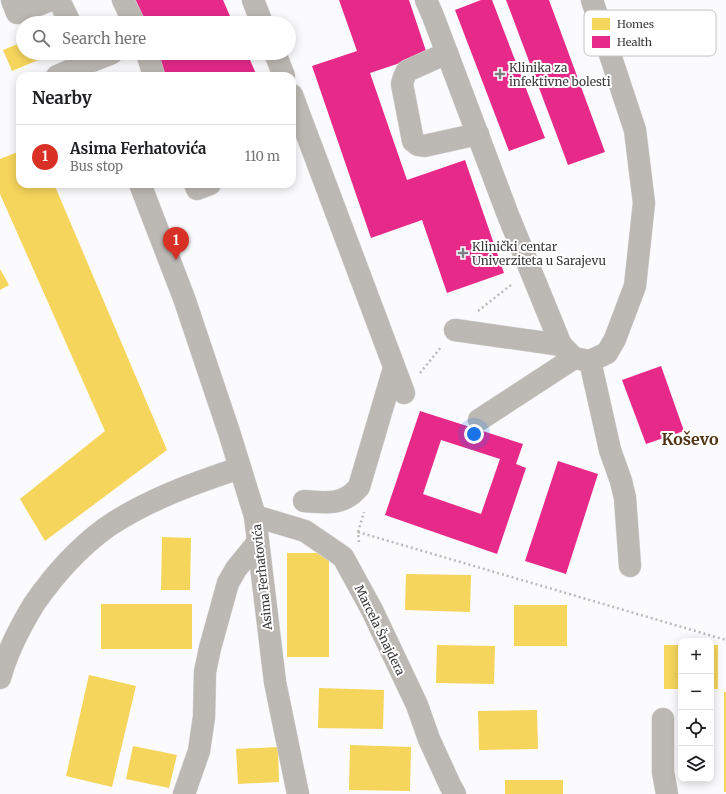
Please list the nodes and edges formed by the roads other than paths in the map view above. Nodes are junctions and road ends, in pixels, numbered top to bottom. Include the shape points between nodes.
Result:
1 (12, 0) edge
2 (51, 0) edge
3 (60, 0) edge
4 (124, 0) edge
5 (253, 0) edge
6 (426, 0) edge
7 (592, 0) edge
8 (595, 10) edge
9 (67, 16) edge
10 (131, 16) edge
11 (259, 16) edge
12 (447, 53) junction
13 (611, 56) edge
14 (149, 60) edge
15 (278, 60) edge
16 (88, 64) edge
17 (67, 72) edge
18 (153, 72) edge
19 (282, 72) edge
20 (296, 105) edge
21 (478, 134) junction
22 (142, 188) edge
23 (455, 330) road end
24 (575, 355) junction
25 (394, 368) junction
26 (404, 393) road end
27 (479, 420) dead end
28 (240, 468) junction
29 (304, 501) dead end
30 (255, 516) junction
31 (258, 542) junction
32 (630, 566) dead end
33 (0, 678) edge
34 (663, 719) dead end
35 (184, 794) edge
36 (298, 794) edge
37 (455, 794) edge
38 (667, 794) edge

1 - 2 street via 17,13
3 - 9 street
4 - 10 street
5 - 11 street
6 - 12 street
7 - 8 street
12 - 21 street
12 - 21 street via 408,71 404,77 402,84 413,142 424,146
13 - 24 street via 635,130 644,203 635,286 607,353
14 - 18 street
15 - 19 street
16 - 17 street
20 - 25 street
21 - 24 street via 524,252
22 - 28 street, Asima Ferhatovića via 184,298
23 - 24 street
24 - 27 street
24 - 32 street via 621,481 625,498
25 - 26 street
25 - 29 street via 359,487 340,501
28 - 30 street, Asima Ferhatovića
28 - 33 street via 181,488 139,508 82,547 46,586 24,621 4,662
30 - 31 street, Asima Ferhatovića
30 - 37 street, Marcela Šnajdera via 305,531 343,557 372,610 417,705 429,739
31 - 35 street via 228,583 205,672 204,717 199,751
31 - 36 street, Asima Ferhatovića via 274,682
34 - 38 street via 663,772

